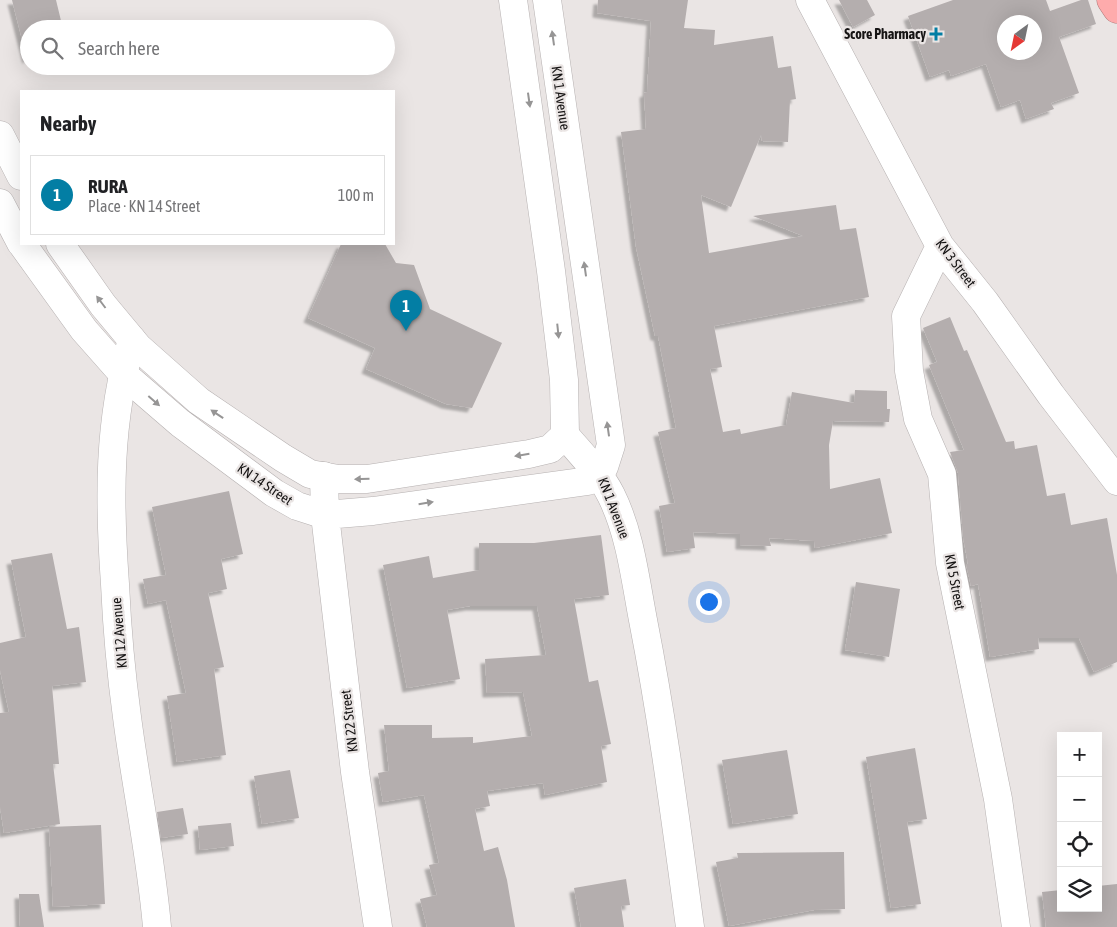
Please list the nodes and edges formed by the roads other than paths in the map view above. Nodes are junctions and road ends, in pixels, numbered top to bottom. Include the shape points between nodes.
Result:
1 (513, 0) edge
2 (547, 0) edge
3 (810, 0) edge
4 (1111, 0) edge
5 (1117, 9) edge
6 (0, 135) edge
7 (20, 174) edge
8 (0, 203) edge
9 (20, 239) edge
10 (23, 245) edge
11 (61, 245) edge
12 (940, 246) junction
13 (132, 340) junction
14 (122, 373) junction
15 (565, 435) junction
16 (598, 475) junction
17 (324, 476) junction
18 (1117, 481) edge
19 (325, 515) junction
20 (157, 927) edge
21 (378, 927) edge
22 (690, 927) edge
23 (1016, 927) edge

1 -> 15 street via 551,271 564,380
16 -> 2 street, KN 1 Avenue via 604,468 611,445
3 - 12 street, KN 3 Street
4 - 5 highway
6 - 7 street
8 - 9 street, KN 14 Street
10 - 14 street, KN 14 Street via 84,330
13 -> 11 street
12 - 18 street, KN 3 Street via 986,302
12 - 23 street, KN 5 Street via 906,316 909,372 918,419 942,474 950,563 998,799
13 - 14 street, KN 12 Avenue
17 -> 13 street via 310,474 283,458 199,401
14 -> 19 street, KN 14 Street via 180,423 274,493 297,506
14 - 20 street, KN 12 Avenue via 114,431 110,510 126,716 149,852
15 - 16 street
15 -> 17 street via 550,449 529,454 367,479 338,480
19 -> 16 street, KN 14 Street via 582,484
16 - 22 street, KN 1 Avenue via 620,516 631,558 659,701
17 - 19 street, KN 22 Street
19 - 21 street, KN 22 Street via 355,772

